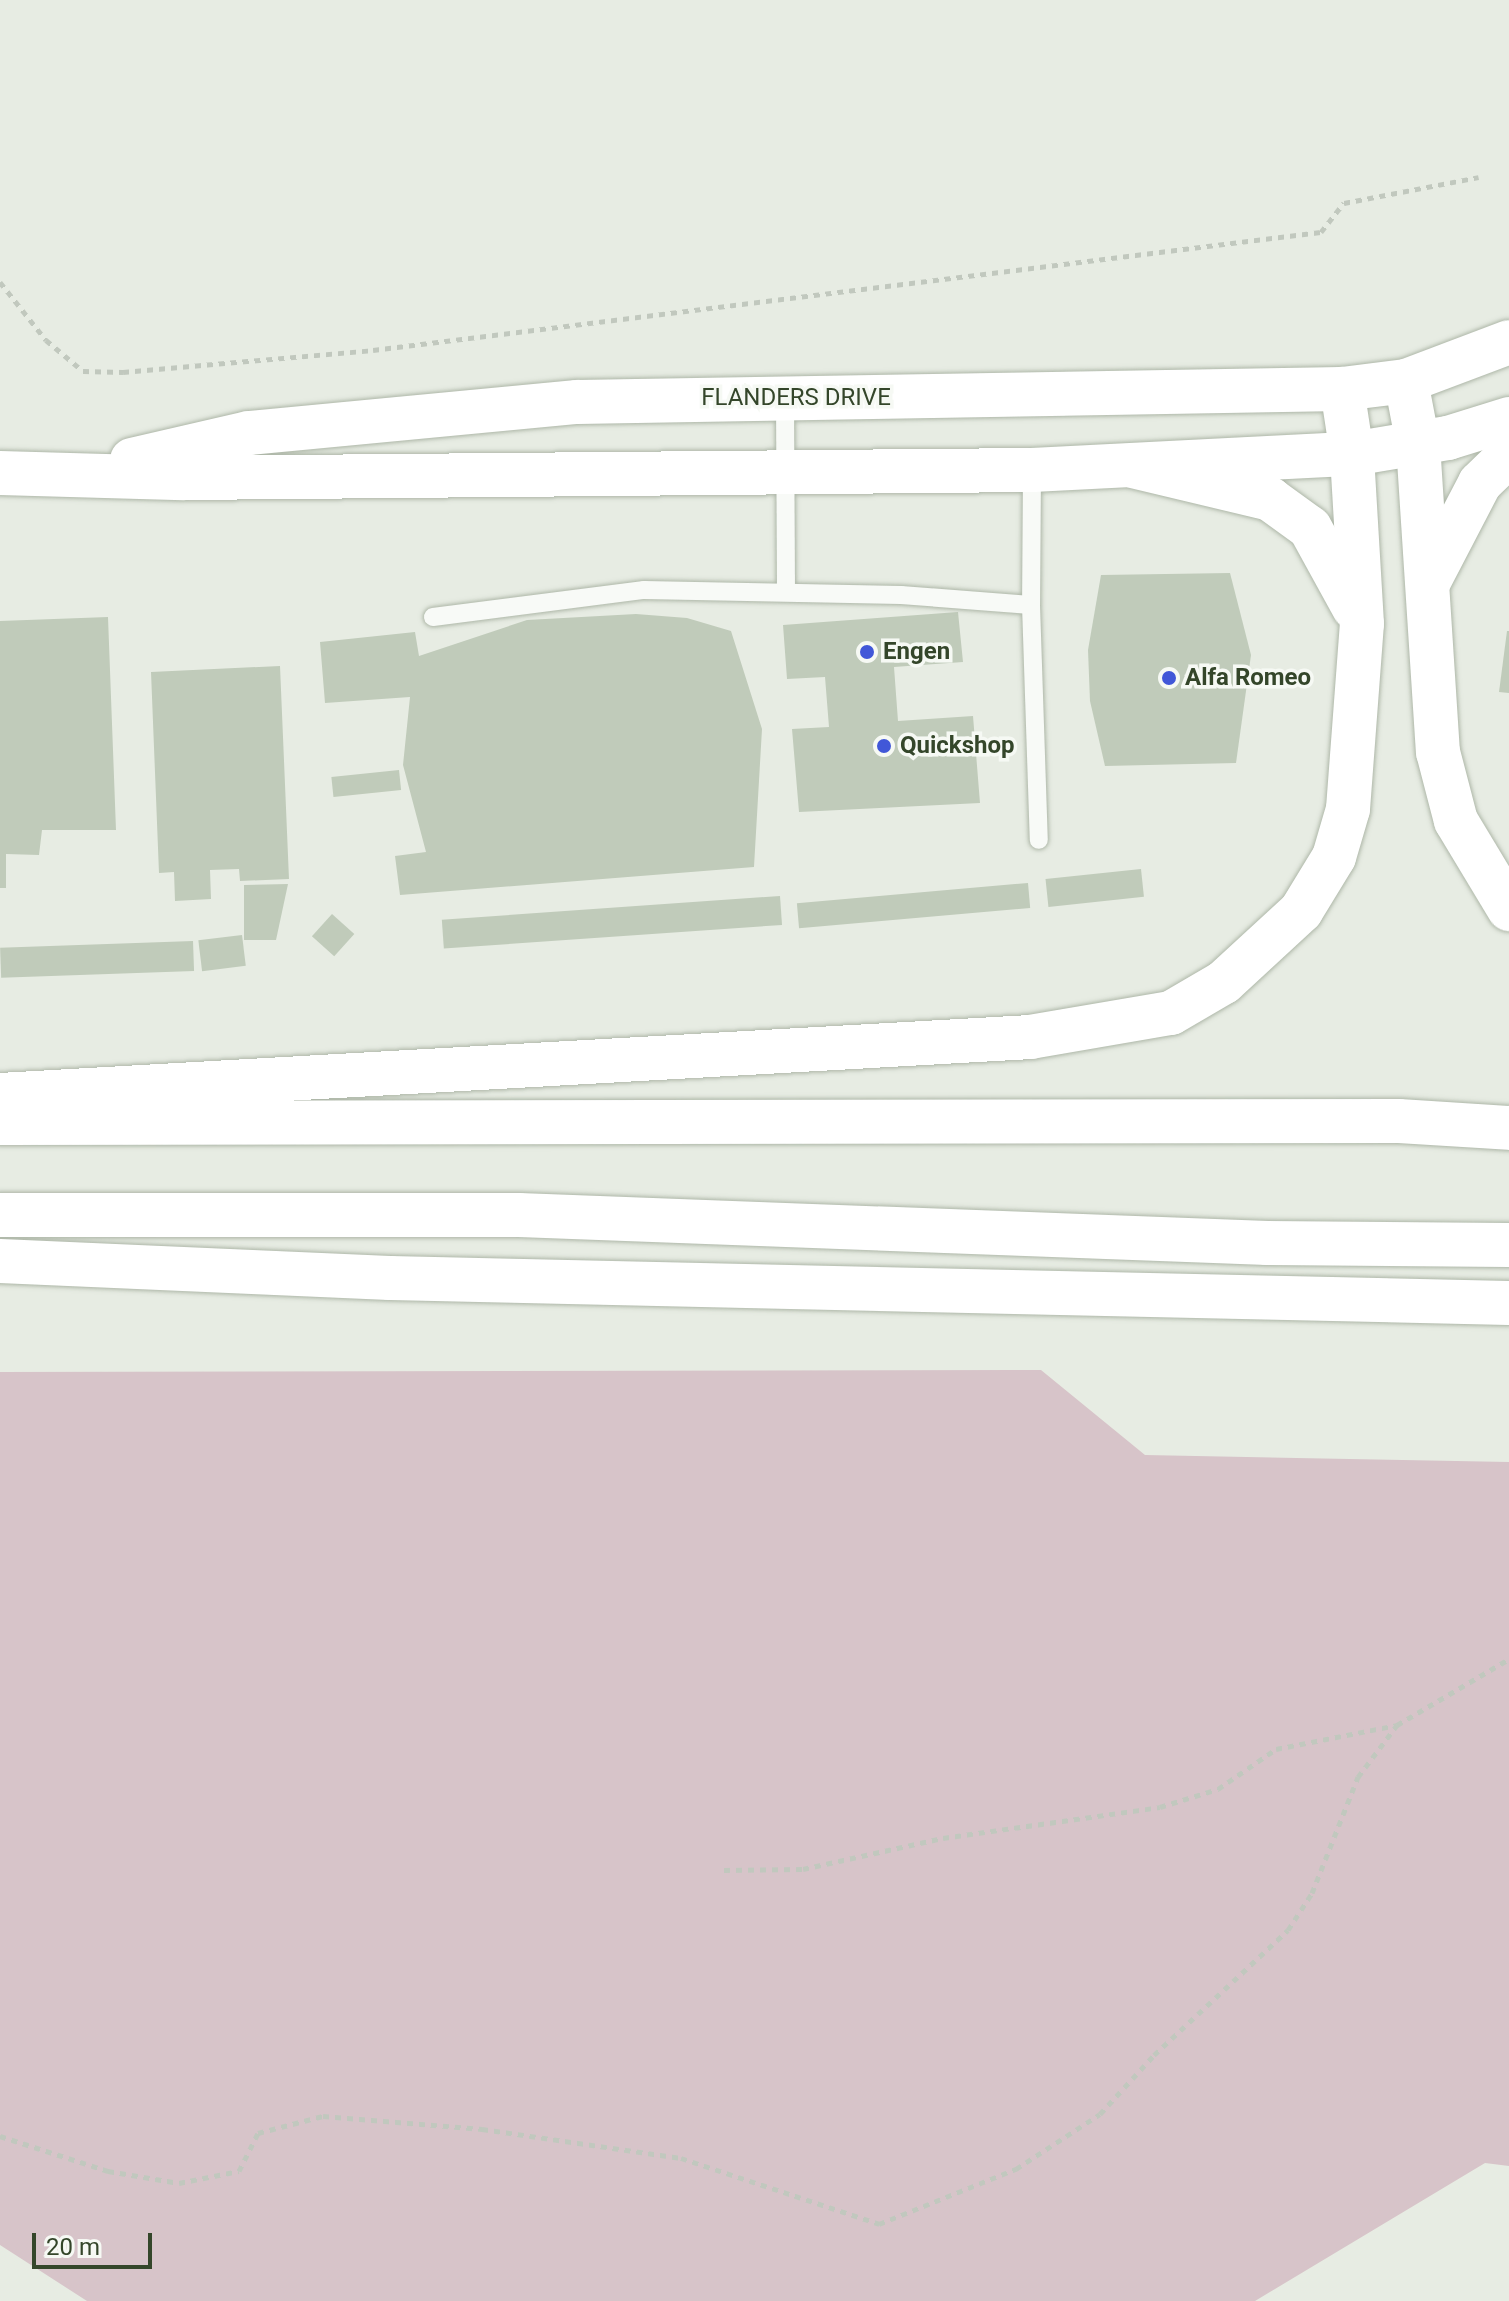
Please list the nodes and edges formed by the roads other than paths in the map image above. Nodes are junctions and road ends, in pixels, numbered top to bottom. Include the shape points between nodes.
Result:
1 (1509, 342) edge
2 (1406, 381) junction
3 (1342, 389) junction
4 (785, 396) junction
5 (1509, 419) edge
6 (1418, 444) junction
7 (1352, 454) junction
8 (1509, 455) edge
9 (1133, 466) junction
10 (1032, 470) junction
11 (788, 471) junction
12 (82, 472) junction
13 (0, 473) edge
14 (1429, 581) junction
15 (786, 591) junction
16 (1031, 605) junction
17 (433, 617) dead end
18 (1362, 624) junction
19 (1039, 840) dead end
20 (1509, 909) edge
21 (0, 1095) edge
22 (0, 1123) edge
23 (1509, 1128) edge
24 (0, 1215) edge
25 (1509, 1245) edge
26 (0, 1261) edge
27 (1509, 1303) edge

1 - 2 main road, FLANDERS DRIVE
2 - 3 main road, FLANDERS DRIVE
2 - 6 main road
3 - 4 main road, FLANDERS DRIVE
3 - 7 main road
4 - 11 lane
4 - 12 main road, FLANDERS DRIVE via 577,402 261,431
5 - 6 main road, FLANDERS DRIVE
6 - 7 main road, FLANDERS DRIVE
6 - 14 main road
7 - 9 main road, FLANDERS DRIVE
7 - 18 main road
8 - 14 main road via 1480,483
9 - 10 main road, FLANDERS DRIVE
9 - 18 main road via 1270,499 1310,528
10 - 11 main road, FLANDERS DRIVE
10 - 16 lane
11 - 12 main road, FLANDERS DRIVE via 184,478
11 - 15 lane
12 - 13 main road, FLANDERS DRIVE
14 - 20 main road via 1438,752 1456,821
15 - 16 lane
15 - 17 lane via 630,591
16 - 19 lane
18 - 21 main road via 1348,809 1334,857 1310,899 1266,948 1224,982 1171,1013 1030,1037
22 - 23 main road via 1399,1121
24 - 25 main road via 519,1215 1267,1243
26 - 27 main road via 390,1278

